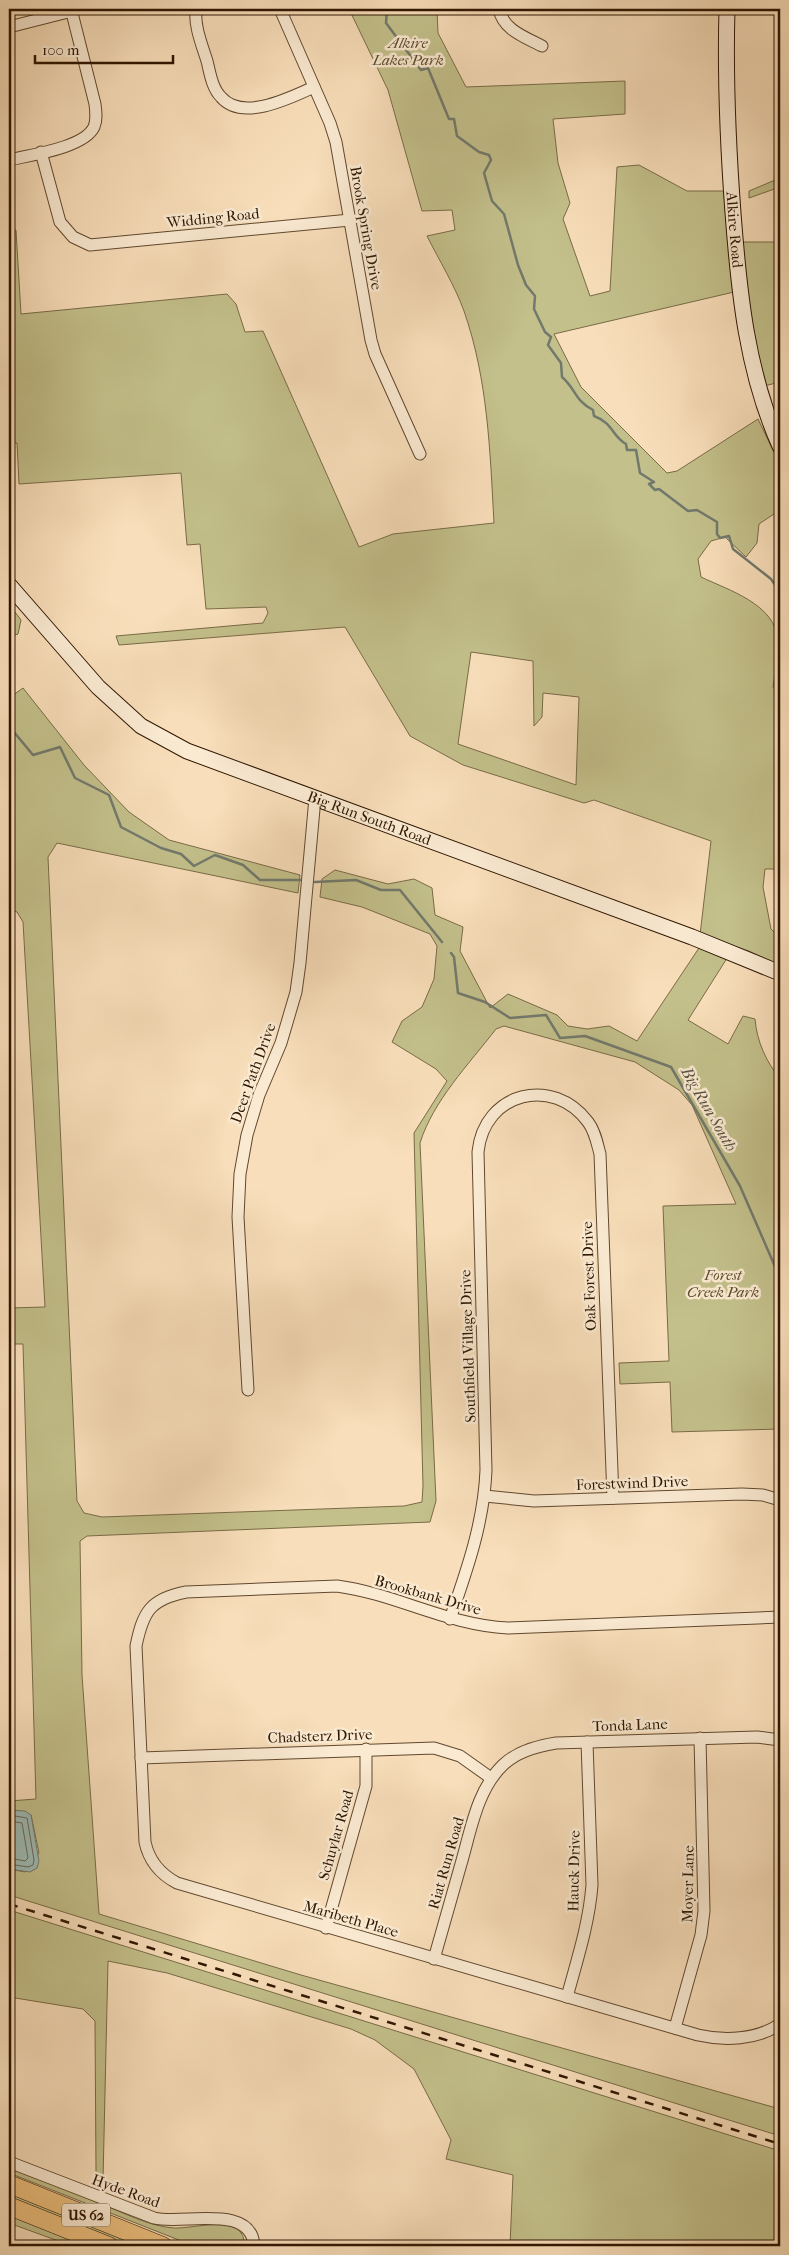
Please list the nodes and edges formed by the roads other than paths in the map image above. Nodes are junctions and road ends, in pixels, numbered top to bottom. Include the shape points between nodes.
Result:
1 (196, 9) edge
2 (280, 9) edge
3 (499, 9) edge
4 (727, 9) edge
5 (72, 10) edge
6 (9, 27) edge
7 (542, 46) dead end
8 (314, 87) junction
9 (41, 152) junction
10 (9, 160) edge
11 (350, 220) junction
12 (780, 446) edge
13 (420, 454) dead end
14 (9, 585) edge
15 (315, 798) junction
16 (780, 973) edge
17 (530, 1096) joint
18 (248, 1390) dead end
19 (485, 1496) junction
20 (613, 1498) junction
21 (780, 1500) edge
22 (780, 1617) edge
23 (450, 1619) junction
24 (140, 1622) joint
25 (700, 1738) junction
26 (780, 1740) edge
27 (587, 1742) junction
28 (366, 1749) junction
29 (141, 1758) junction
30 (491, 1778) junction
31 (326, 1928) junction
32 (434, 1959) junction
33 (567, 1997) junction
34 (780, 2024) edge
35 (675, 2028) junction
36 (9, 2162) edge
37 (9, 2184) edge
38 (9, 2206) edge
39 (109, 2246) edge
40 (162, 2246) edge
41 (254, 2246) edge

1 - 8 street via 196,23 214,85 221,98 233,106 265,105
2 - 8 street, Brook Spring Drive
3 - 7 street via 503,21 510,28
4 - 12 street, Alkire Road via 727,120 737,268 755,372
5 - 6 street
5 - 9 street via 96,104 96,116 93,128 84,138
8 - 11 street, Brook Spring Drive via 336,142
9 - 10 street
9 - 11 street, Widding Road via 60,222 73,237 90,244
11 - 13 street, Brook Spring Drive via 375,354
14 - 15 street, Big Run South Road via 98,686 141,726 187,751
15 - 16 street, Big Run South Road via 692,937
15 - 18 street, Deer Path Drive via 296,992 282,1043 259,1096 240,1174 238,1217
17 - 19 street, Southfield Village Drive via 504,1104 489,1118 479,1137
17 - 20 street, Oak Forest Drive via 555,1098 575,1108 589,1122 600,1154
19 - 20 street, Forestwind Drive via 534,1501
19 - 23 street, Southfield Village Drive via 475,1544
20 - 21 street, Forestwind Drive via 742,1494
22 - 23 street, Brookbank Drive via 508,1628 484,1627
23 - 24 street, Brookbank Drive via 354,1588 337,1586 186,1592 158,1602
24 - 29 street, Maribeth Place via 136,1646
25 - 26 street, Tonda Lane
25 - 27 street, Tonda Lane
25 - 35 street, Moyer Lane via 704,1911 701,1935
27 - 30 street, Tonda Lane via 556,1743 529,1750 504,1763
27 - 33 street, Hauck Drive via 592,1885 587,1928
28 - 29 street, Chadsterz Drive
28 - 30 street, Chadsterz Drive via 434,1748 460,1756
28 - 31 street, Schuylar Road via 366,1786
29 - 31 street, Maribeth Place via 146,1847 153,1862 167,1878
30 - 32 street, Riat Run Road via 478,1804
31 - 32 street, Maribeth Place
32 - 33 street, Maribeth Place
33 - 35 street, Maribeth Place
34 - 35 street, Maribeth Place via 760,2034 728,2039
36 - 41 street, Hyde Road via 154,2218 237,2221 251,2233
37 - 40 main road, US 62
38 - 39 main road, US 62

